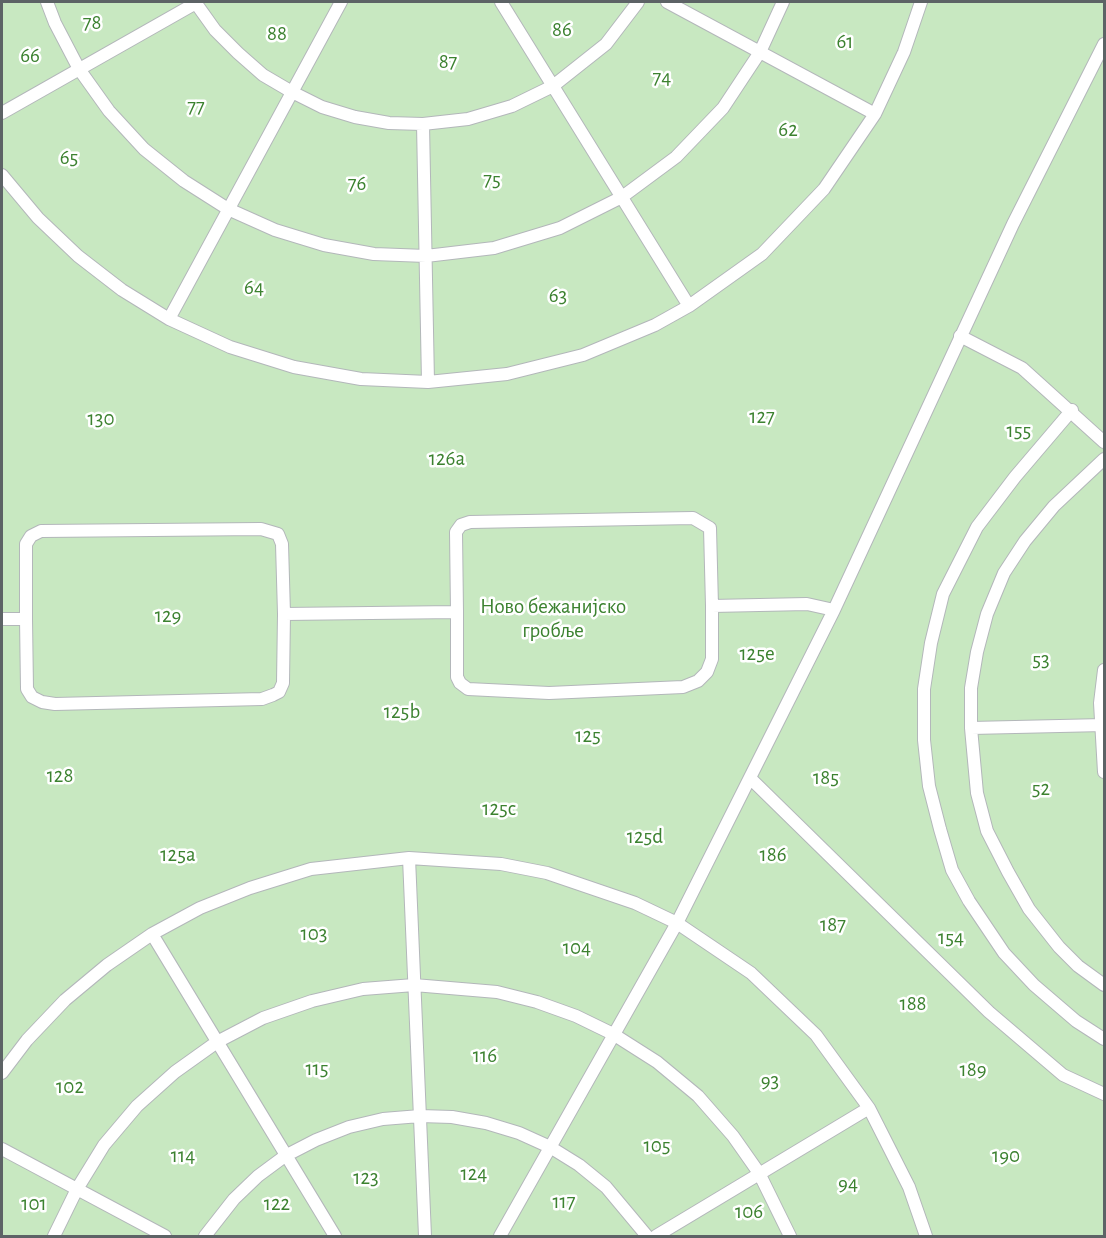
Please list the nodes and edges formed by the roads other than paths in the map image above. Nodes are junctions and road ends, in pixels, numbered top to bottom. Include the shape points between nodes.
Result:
1 (47, 2) edge
2 (195, 2) edge
3 (341, 2) edge
4 (501, 2) edge
5 (638, 2) edge
6 (667, 2) edge
7 (783, 2) edge
8 (921, 2) edge
9 (1104, 44) edge
10 (760, 52) junction
11 (79, 69) junction
12 (553, 86) junction
13 (292, 92) junction
14 (2, 113) edge
15 (875, 114) junction
16 (423, 124) junction
17 (2, 175) edge
18 (622, 197) junction
19 (228, 209) junction
20 (426, 256) junction
21 (689, 306) junction
22 (169, 319) junction
23 (960, 336) junction
24 (428, 382) junction
25 (1072, 410) junction
26 (1104, 442) edge
27 (1104, 459) edge
28 (712, 606) junction
29 (834, 610) junction
30 (457, 612) junction
31 (284, 614) junction
32 (2, 619) edge
33 (26, 619) junction
34 (1104, 670) edge
35 (1102, 725) edge
36 (970, 728) junction
37 (1104, 772) edge
38 (750, 778) junction
39 (409, 858) junction
40 (676, 923) junction
41 (152, 934) junction
42 (414, 985) junction
43 (1104, 985) edge
44 (613, 1034) junction
45 (1104, 1039) edge
46 (217, 1042) junction
47 (2, 1073) edge
48 (1104, 1094) edge
49 (870, 1108) junction
50 (420, 1116) junction
51 (550, 1147) junction
52 (2, 1149) edge
53 (285, 1156) junction
54 (759, 1173) junction
55 (77, 1189) junction
56 (54, 1236) edge
57 (165, 1236) edge
58 (205, 1236) edge
59 (335, 1236) edge
60 (425, 1236) edge
61 (500, 1236) edge
62 (647, 1236) edge
63 (656, 1236) edge
64 (790, 1236) edge
65 (926, 1236) edge

1 - 11 lane
2 - 11 lane
2 - 13 lane via 238,53 263,75
3 - 13 lane
4 - 12 lane
5 - 12 lane via 606,44
6 - 10 lane
7 - 10 lane
8 - 15 lane via 904,52
9 - 23 lane
10 - 15 lane
10 - 18 lane via 723,108 676,157
11 - 14 lane
11 - 19 lane via 144,149 184,182
12 - 16 lane via 512,106 468,119
12 - 18 lane
13 - 16 lane via 355,117
13 - 19 lane
15 - 21 lane via 824,189 762,254
16 - 20 lane
17 - 22 lane via 38,218 78,256
18 - 20 lane via 560,228 494,248
18 - 21 lane
19 - 20 lane via 275,230 324,245 374,254
19 - 22 lane
20 - 24 lane
21 - 24 lane via 619,342 564,361 507,374
22 - 24 lane via 230,347 294,367 361,379
23 - 25 lane via 1022,368
23 - 29 lane
25 - 26 lane
25 - 45 lane via 984,518 943,594 924,689 924,740 929,786 940,829 952,870 969,901 1004,952 1034,985
27 - 36 lane via 1054,506 1005,573 987,614 977,652
28 - 29 lane via 807,604
28 - 30 lane via 712,659 699,681 683,687 549,693 468,689 460,683
28 - 30 lane via 710,528 693,518 482,522 461,525 456,532
29 - 38 lane
30 - 31 lane
31 - 33 lane via 283,683 273,695 262,699 55,704 32,697 27,689
31 - 33 lane via 282,544 278,534 270,531 41,531 26,544
32 - 33 lane
34 - 35 lane
35 - 36 lane
35 - 37 lane
36 - 43 lane via 977,793 997,852 1043,928 1078,966
38 - 40 lane
38 - 48 lane via 989,1012 1063,1075
39 - 40 lane via 501,864 547,873 635,903
39 - 41 lane via 311,868 220,900
39 - 42 lane
40 - 44 lane
40 - 49 lane via 733,960 785,1003 823,1044
41 - 46 lane
41 - 47 lane via 65,1000
42 - 44 lane via 456,986 507,994 576,1016
42 - 46 lane via 312,1001 263,1018
42 - 50 lane
44 - 51 lane
44 - 54 lane via 657,1062 698,1096
46 - 53 lane
46 - 55 lane via 137,1106 104,1145
49 - 54 lane
49 - 65 lane via 909,1187
50 - 51 lane via 486,1123
50 - 53 lane via 349,1127
50 - 60 lane
51 - 61 lane
51 - 62 lane via 606,1187
52 - 55 lane
53 - 58 lane via 234,1199
53 - 59 lane
54 - 63 lane
54 - 64 lane
55 - 56 lane
55 - 57 lane

